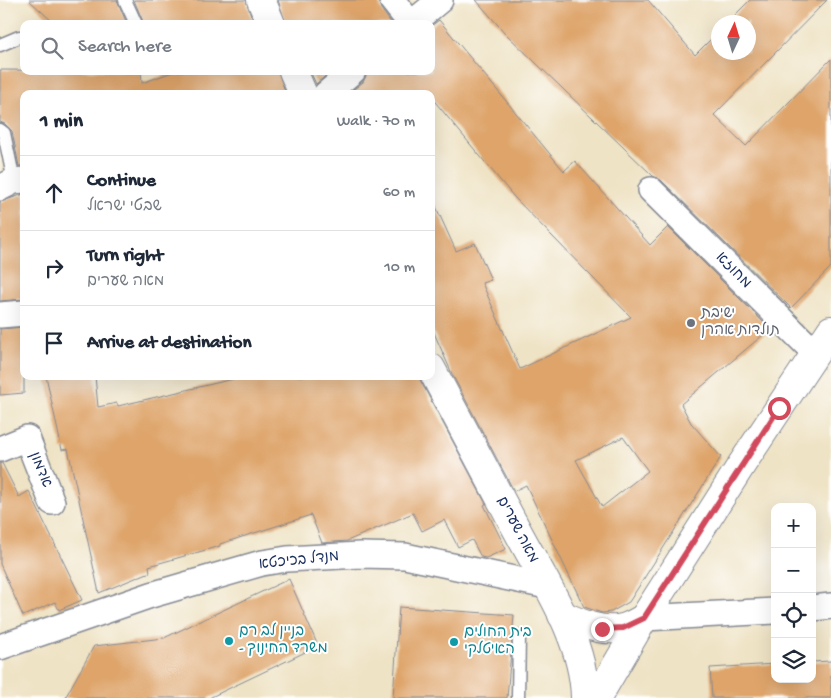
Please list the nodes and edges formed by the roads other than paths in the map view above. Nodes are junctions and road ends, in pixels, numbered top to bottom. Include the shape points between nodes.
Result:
1 (125, 0) edge
2 (261, 0) edge
3 (392, 0) edge
4 (440, 0) edge
5 (134, 20) edge
6 (270, 20) edge
7 (408, 20) edge
8 (416, 20) edge
9 (20, 37) edge
10 (0, 45) edge
11 (295, 75) edge
12 (348, 75) edge
13 (301, 90) edge
14 (331, 90) edge
15 (0, 130) edge
16 (13, 183) edge
17 (651, 190) dead end
18 (20, 313) edge
19 (0, 315) edge
20 (831, 330) edge
21 (815, 353) junction
22 (435, 376) edge
23 (0, 450) edge
24 (52, 502) dead end
25 (546, 586) junction
26 (831, 606) edge
27 (816, 608) edge
28 (771, 611) edge
29 (562, 615) junction
30 (644, 618) junction
31 (519, 636) dead end
32 (0, 647) edge
33 (518, 698) edge
34 (585, 698) edge
35 (598, 698) edge

1 - 5 lane
2 - 6 street
3 - 7 street
4 - 8 street
9 - 10 lane
11 - 13 street
12 - 14 street
15 - 16 lane via 4,134
17 - 21 street, מחוזא
18 - 19 street
20 - 21 street
21 - 30 street
22 - 25 street, מאה שערים
23 - 24 street, אדמון via 27,438
25 - 29 street, מאה שערים
25 - 32 street, מנדל בכיכטא via 405,556 287,559 262,563 151,595
26 - 27 street
28 - 30 street
29 - 30 street via 602,629 623,628
29 - 34 street, מאה שערים via 580,663
30 - 35 street
31 - 33 lane

